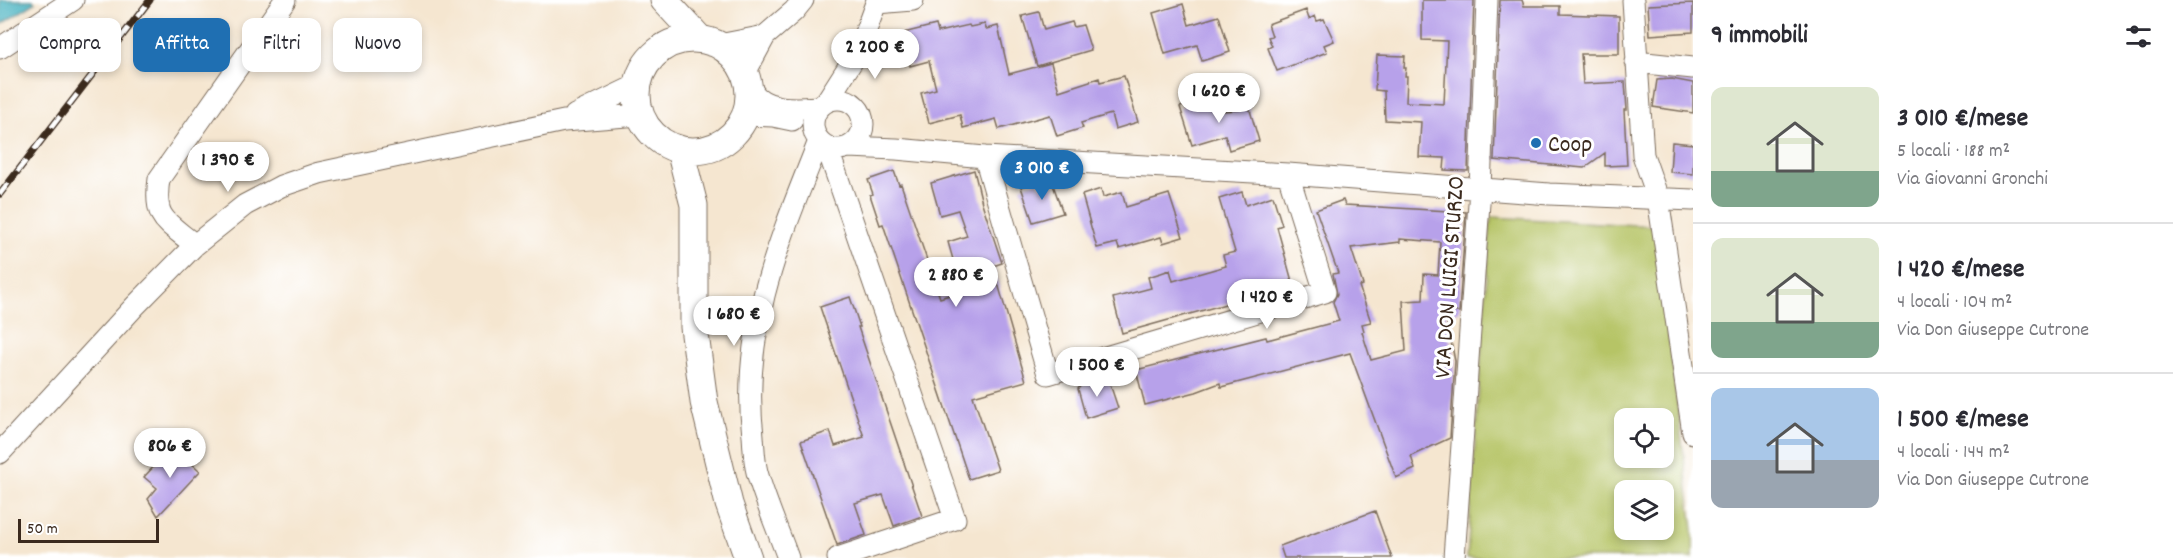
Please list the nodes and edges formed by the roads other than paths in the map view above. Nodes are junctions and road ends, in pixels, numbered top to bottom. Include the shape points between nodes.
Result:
1 (72, 0) edge
2 (285, 0) edge
3 (659, 0) edge
4 (664, 0) edge
5 (803, 0) edge
6 (913, 0) edge
7 (1487, 0) edge
8 (1633, 0) edge
9 (765, 36) junction
10 (709, 42) junction
11 (662, 47) junction
12 (0, 48) edge
13 (858, 52) junction
14 (1635, 62) junction
15 (1693, 68) edge
16 (747, 79) junction
17 (636, 85) junction
18 (823, 104) junction
19 (639, 115) junction
20 (746, 115) junction
21 (860, 115) junction
22 (564, 121) junction
23 (820, 140) junction
24 (716, 147) junction
25 (849, 147) junction
26 (896, 149) junction
27 (680, 150) junction
28 (985, 157) junction
29 (1288, 174) junction
30 (1480, 189) junction
31 (1658, 198) junction
32 (1693, 200) edge
33 (694, 205) junction
34 (195, 244) junction
35 (1693, 433) edge
36 (0, 453) edge
37 (748, 558) edge
38 (788, 558) edge
39 (838, 558) edge
40 (1454, 558) edge

1 - 12 street
2 - 34 street via 159,179 156,201 161,217
3 - 11 main road
4 - 10 main road
5 - 9 street
6 - 13 street via 876,3
7 - 30 street, VIA DON LUIGI STURZO
8 - 14 street
9 - 10 street
9 - 16 street
10 - 11 main road via 680,39
10 - 16 main road via 734,57
11 - 17 main road via 641,70
13 - 18 street
13 - 21 street via 854,85
14 - 15 street
14 - 31 street via 1643,155
16 - 18 street via 758,98 778,106
16 - 20 main road
17 - 19 main road
17 - 22 street
18 - 21 street via 842,99
18 - 23 street via 815,114
19 - 22 street
19 - 27 main road via 663,143
20 - 23 street via 794,120
20 - 24 main road via 728,139
21 - 25 street via 860,137
21 - 26 street via 879,141
22 - 34 street via 309,176 244,205
23 - 25 street via 838,149
23 - 38 street via 769,275 759,312 750,377 757,471
23 - 39 street via 955,519
24 - 27 main road
24 - 33 main road
25 - 26 street
26 - 28 street
27 - 33 main road
28 - 29 street
28 - 29 street via 1048,374 1325,292
29 - 30 street
30 - 31 street
30 - 40 street, VIA DON LUIGI STURZO
31 - 32 street
31 - 35 street
33 - 37 main road via 694,327 704,402 729,504
34 - 36 street

